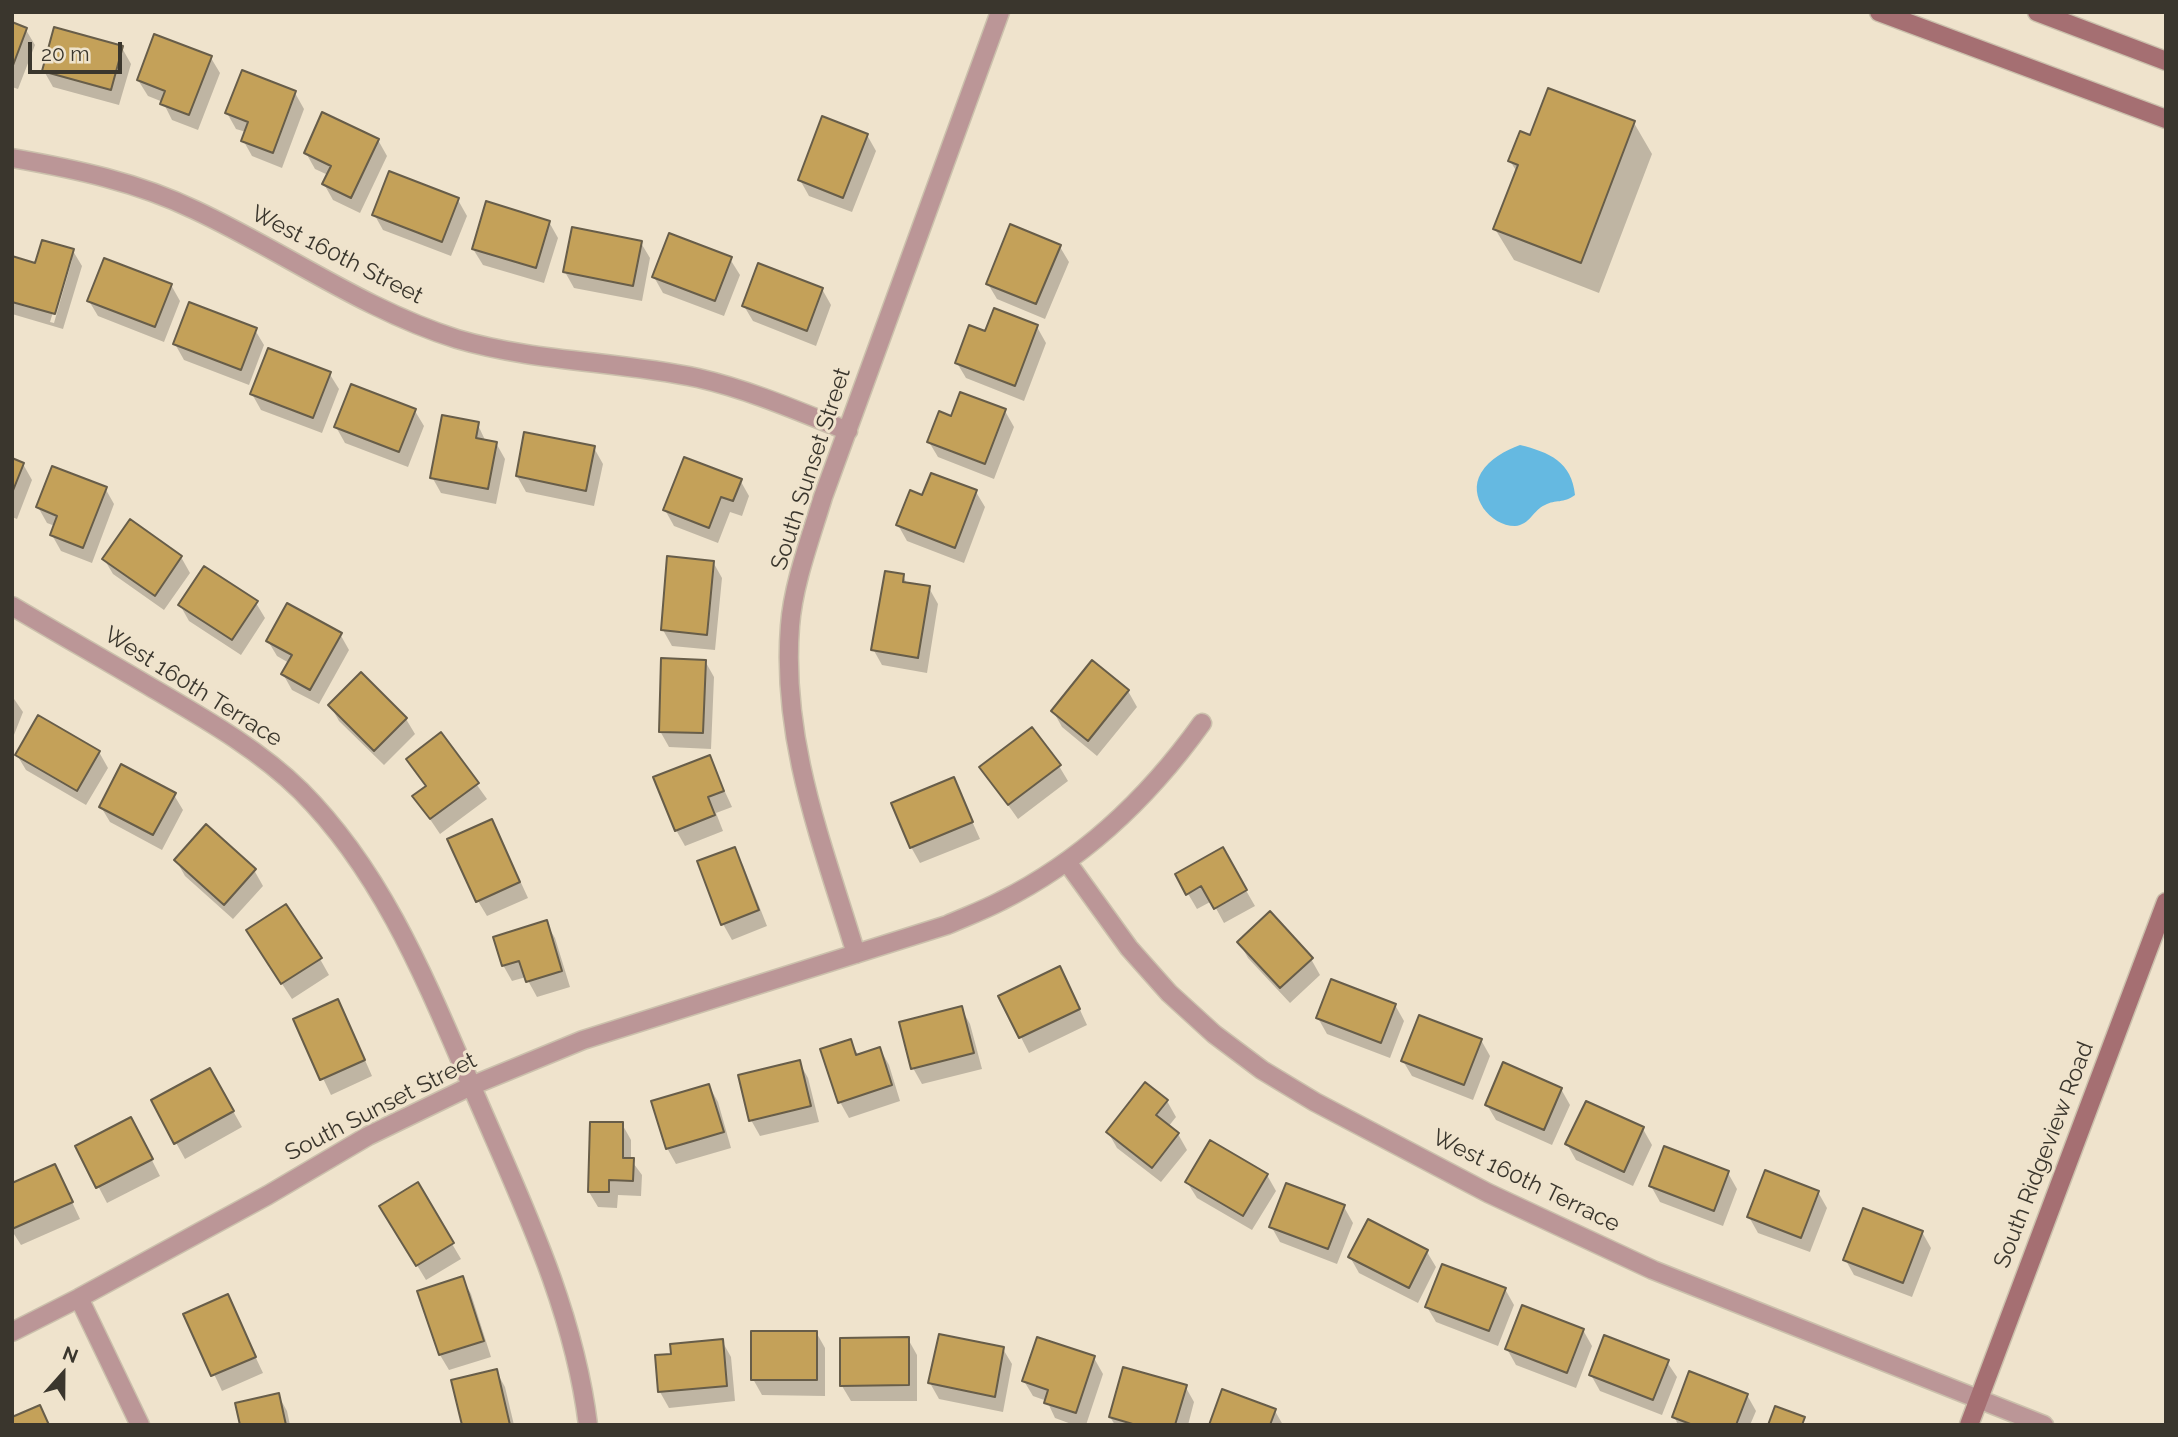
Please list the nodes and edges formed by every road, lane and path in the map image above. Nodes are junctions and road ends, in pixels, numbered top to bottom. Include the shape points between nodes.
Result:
1 (1000, 12) edge
2 (1879, 12) edge
3 (2037, 12) edge
4 (2166, 61) edge
5 (2166, 119) edge
6 (12, 158) edge
7 (848, 431) junction
8 (12, 606) edge
9 (1202, 723) dead end
10 (1067, 862) junction
11 (2166, 902) edge
12 (856, 954) junction
13 (471, 1086) junction
14 (79, 1298) junction
15 (12, 1332) edge
16 (1978, 1399) junction
17 (140, 1425) edge
18 (588, 1425) edge
19 (1969, 1425) edge
20 (2044, 1425) edge

1 - 7 street, South Sunset Street
2 - 5 main road
3 - 4 main road
6 - 7 street, West 160th Street via 112,178 152,192 196,210 396,316 456,338 547,358 697,378 746,390
7 - 12 street, South Sunset Street via 802,568 790,623 788,675 800,772
8 - 13 street, West 160th Terrace via 206,719 269,762 332,824 390,912
9 - 10 street, South Sunset Street via 1136,803
10 - 12 street, South Sunset Street via 1002,901 947,925
10 - 16 street, West 160th Terrace via 1129,948 1169,993 1262,1070 1315,1102 1488,1193 1653,1270
11 - 16 main road, South Ridgeview Road
12 - 13 street, South Sunset Street via 583,1040
13 - 14 street, South Sunset Street via 368,1136
13 - 18 street, West 160th Terrace via 535,1232 565,1318
14 - 15 street, South Sunset Street
14 - 17 street
16 - 19 main road, South Ridgeview Road
16 - 20 street, West 160th Terrace

